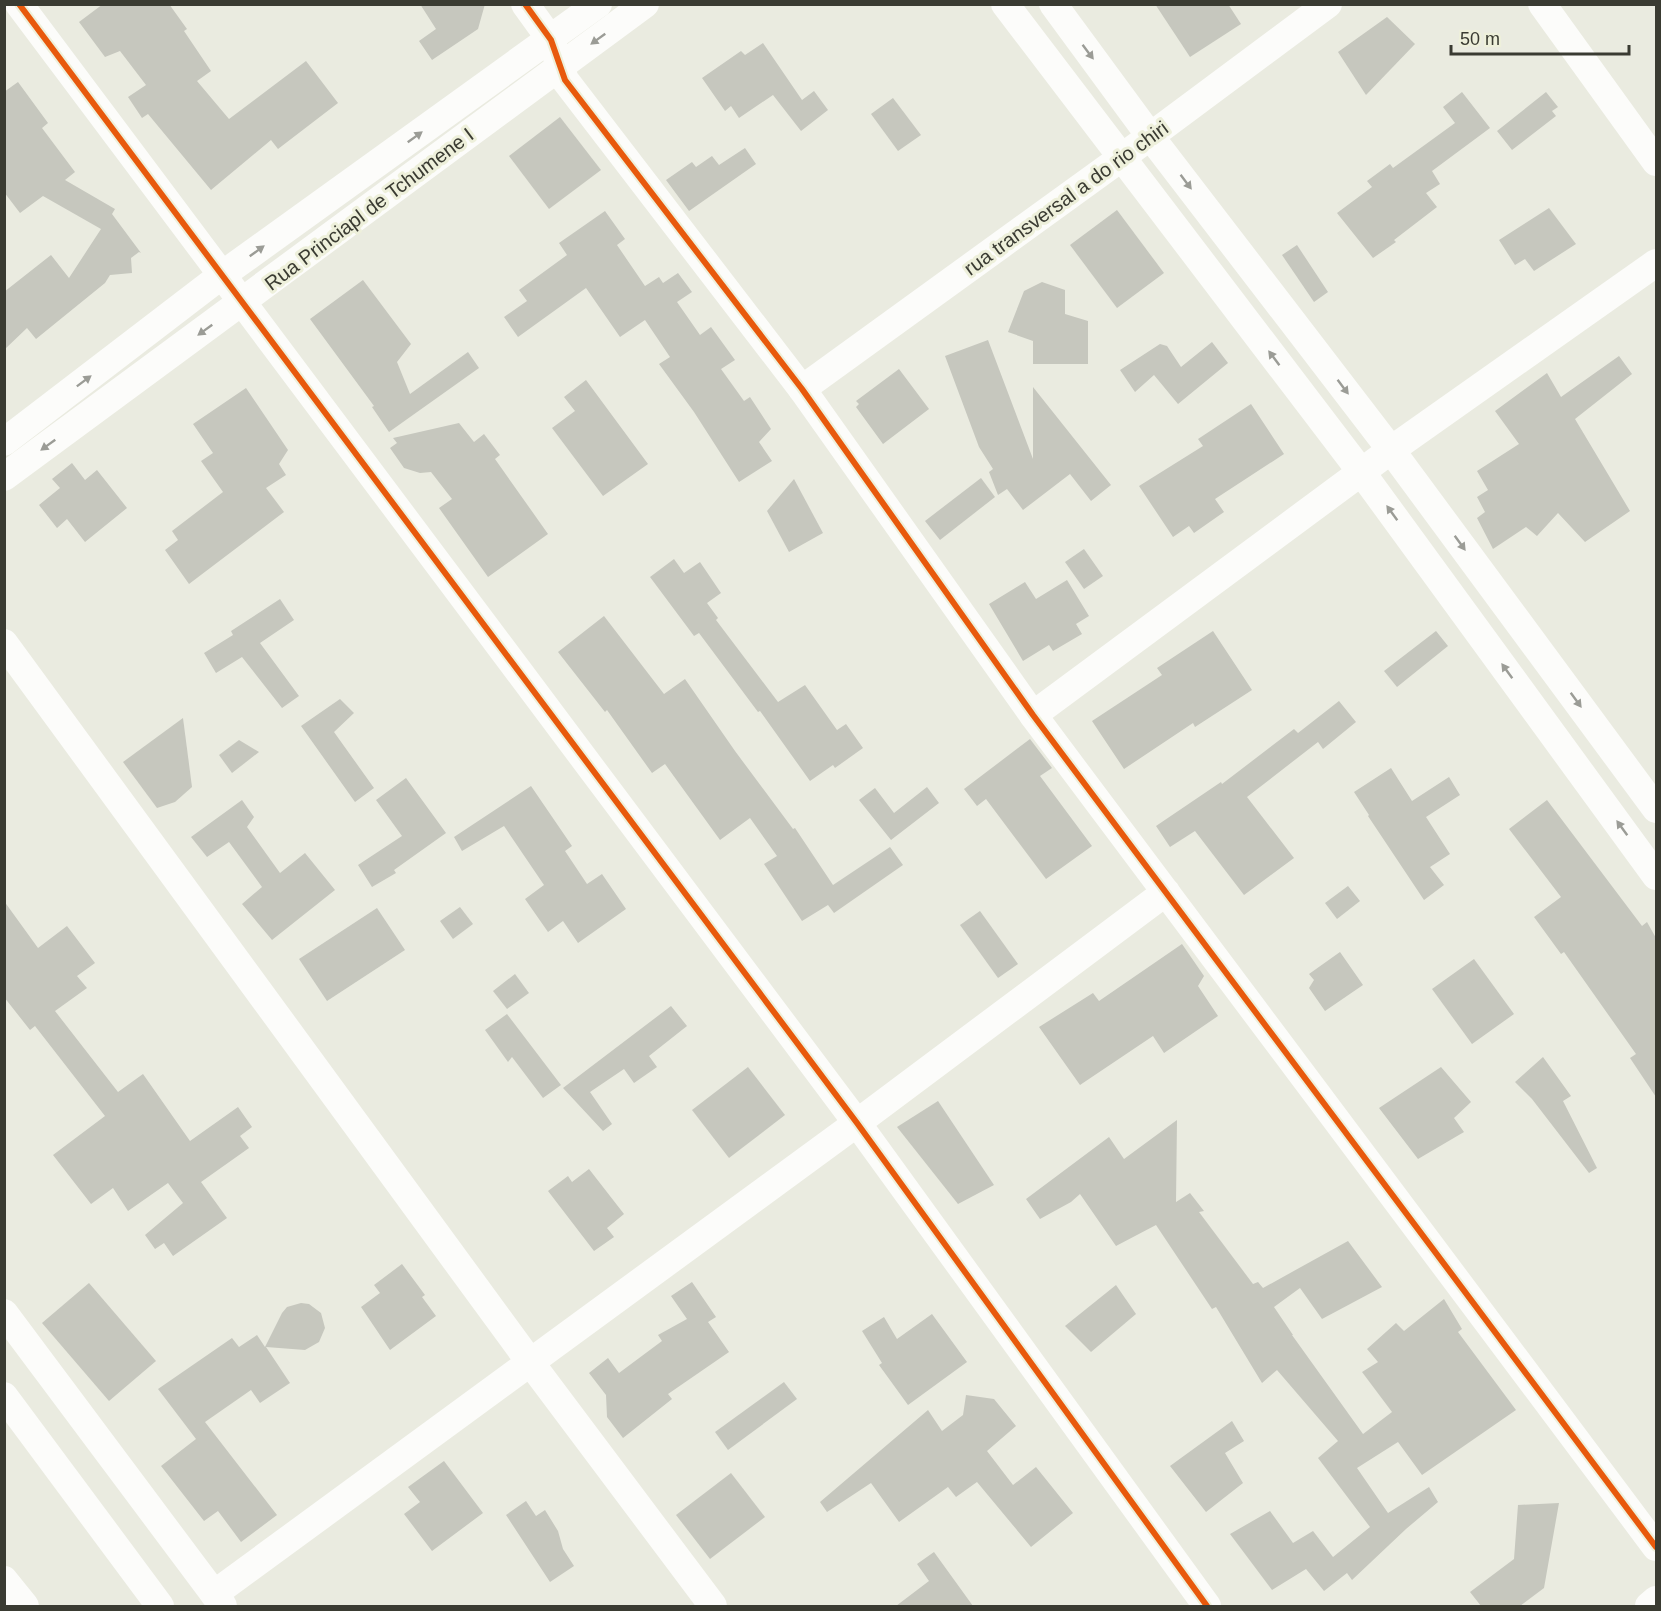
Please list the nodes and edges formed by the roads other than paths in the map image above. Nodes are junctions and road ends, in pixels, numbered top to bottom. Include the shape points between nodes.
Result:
1 (19, 4) edge
2 (525, 4) edge
3 (598, 4) edge
4 (645, 4) edge
5 (1005, 4) edge
6 (1053, 4) edge
7 (1328, 4) edge
8 (1542, 4) edge
9 (556, 53) junction
10 (1150, 136) junction
11 (1121, 158) junction
12 (1656, 162) edge
13 (1656, 263) edge
14 (222, 275) junction
15 (243, 303) junction
16 (802, 389) junction
17 (4, 442) edge
18 (1391, 450) junction
19 (1362, 473) junction
20 (4, 477) edge
21 (4, 643) edge
22 (1034, 715) junction
23 (1656, 809) edge
24 (1656, 876) edge
25 (1166, 892) junction
26 (857, 1123) junction
27 (4, 1313) edge
28 (530, 1362) junction
29 (4, 1396) edge
30 (1656, 1547) edge
31 (4, 1580) edge
32 (219, 1600) edge
33 (1656, 1600) edge
34 (25, 1606) edge
35 (160, 1606) edge
36 (713, 1606) edge
37 (1207, 1606) edge
38 (1649, 1606) edge

1 - 14 street
2 - 9 street
3 - 9 street, Rua Princiapl de Tchumene I
4 -> 9 street, Rua Princiapl de Tchumene I
5 - 11 street
6 -> 10 street
7 - 10 street, rua transversal a do rio chiri
8 - 12 street
14 -> 9 street, Rua Princiapl de Tchumene I
9 - 15 street, Rua Princiapl de Tchumene I
9 - 16 street via 565,80
10 - 11 street, rua transversal a do rio chiri
10 -> 18 street
11 - 16 street, rua transversal a do rio chiri
19 -> 11 street
13 - 18 street
14 - 15 street
17 -> 14 street, Rua Princiapl de Tchumene I
15 -> 20 street, Rua Princiapl de Tchumene I
15 - 26 street
16 - 22 street
18 - 19 street
18 -> 23 street
19 - 22 street
24 -> 19 street
21 - 28 street
22 - 25 street
25 - 26 street
25 - 30 street
26 - 28 street
26 - 37 street
27 - 32 street
28 - 32 street
28 - 36 street
29 - 35 street
31 - 34 street
33 - 38 street

